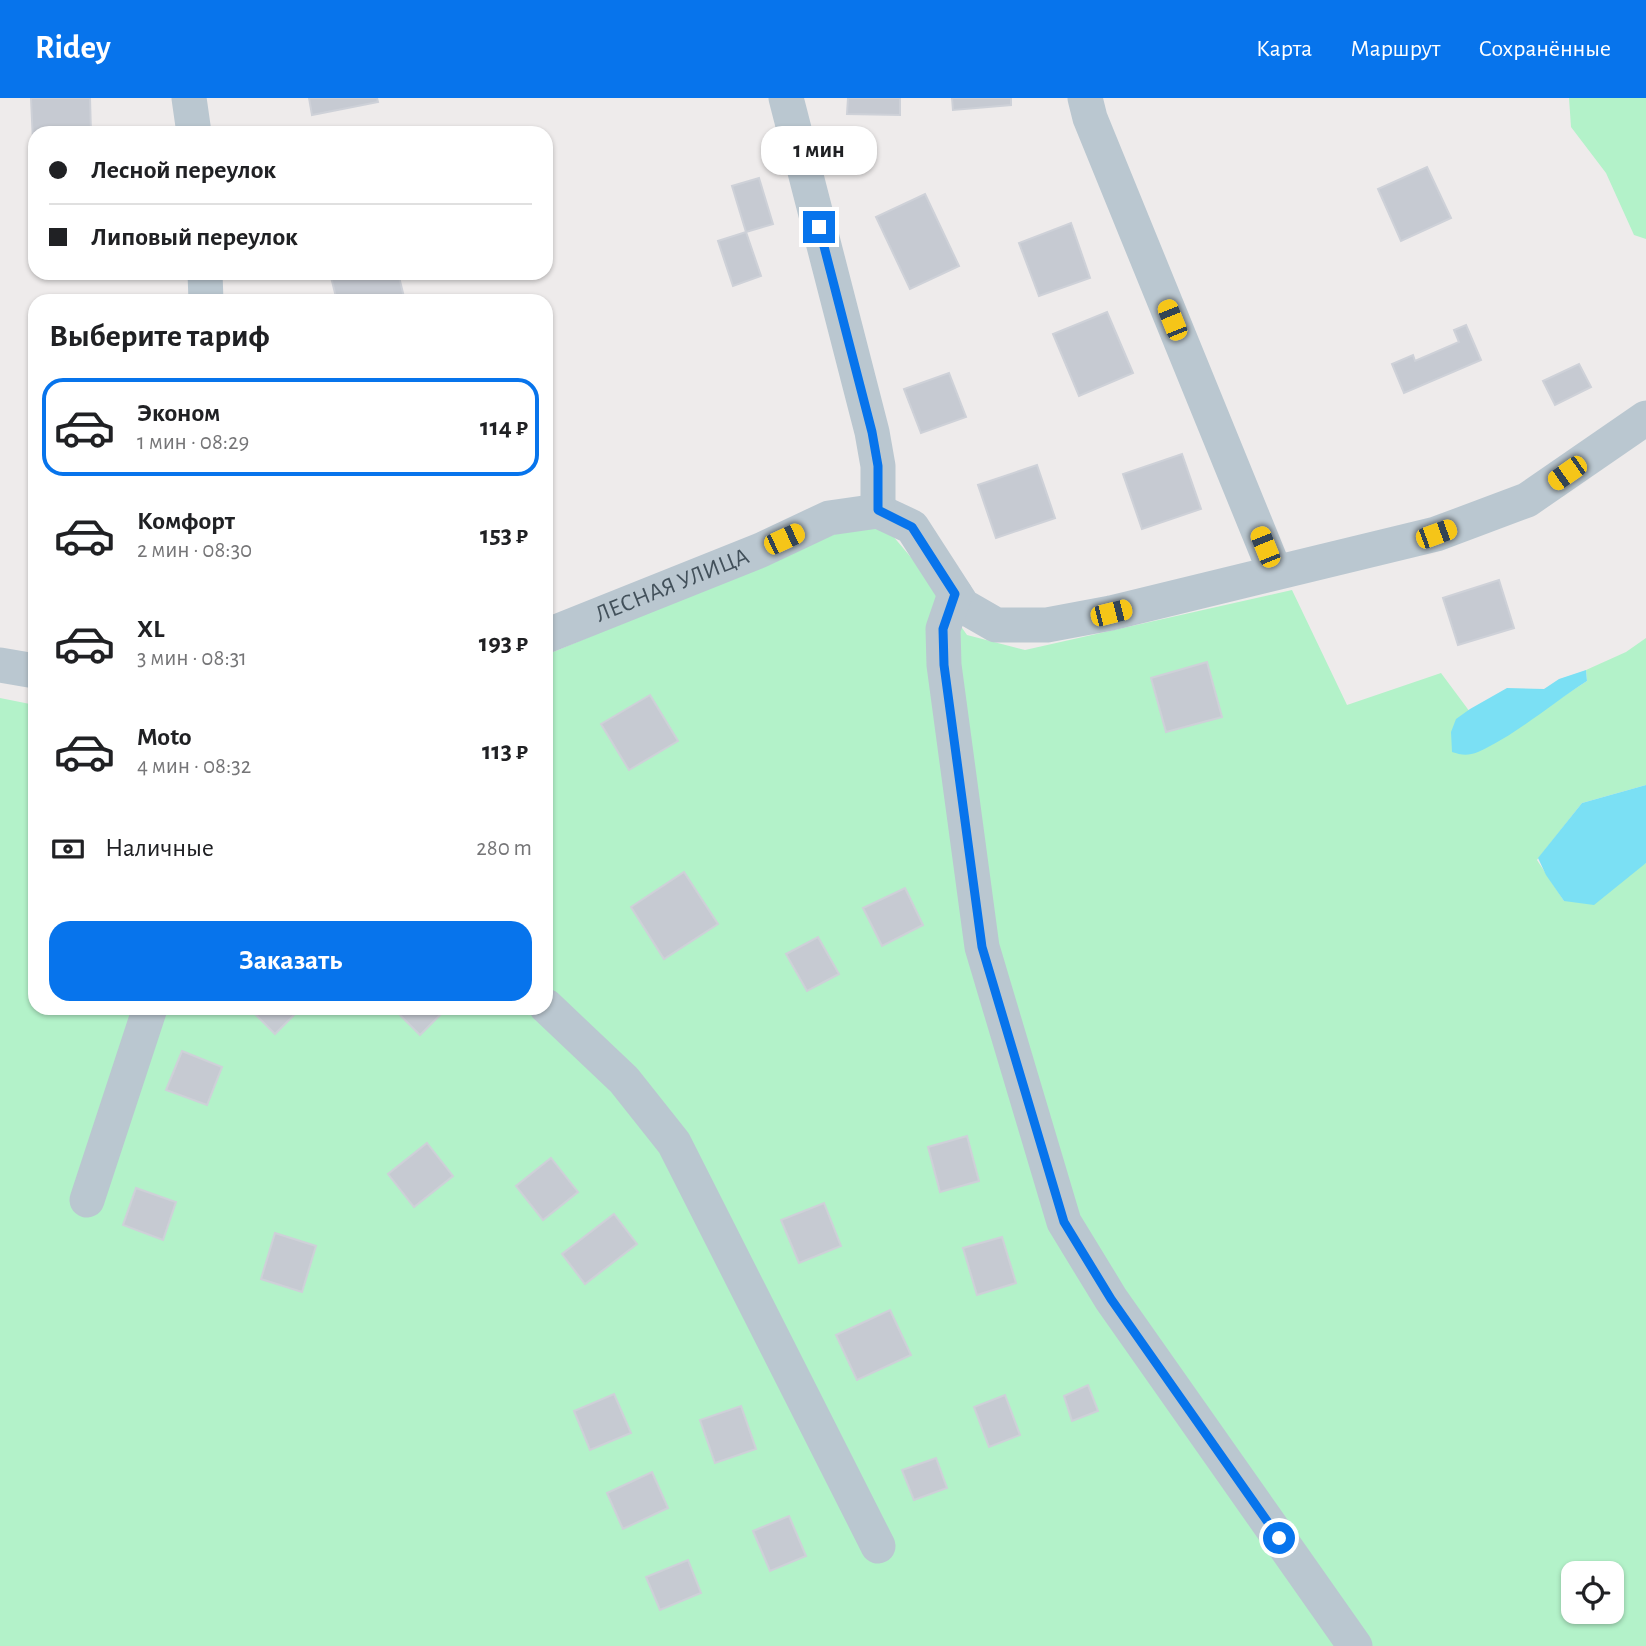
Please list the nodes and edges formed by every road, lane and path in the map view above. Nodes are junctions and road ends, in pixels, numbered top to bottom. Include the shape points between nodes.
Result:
1 (189, 98) edge
2 (786, 98) edge
3 (1085, 98) edge
4 (193, 126) edge
5 (1646, 418) edge
6 (878, 510) junction
7 (1275, 572) junction
8 (955, 594) junction
9 (553, 633) edge
10 (0, 665) edge
11 (28, 670) edge
12 (553, 1013) edge
13 (147, 1015) edge
14 (87, 1200) dead end
15 (878, 1546) dead end
16 (1355, 1646) edge

1 - 4 street
2 - 6 street via 872,432
3 - 7 street
5 - 7 street via 1527,500 1436,534
6 - 8 street via 912,527
6 - 9 street, ЛЕСНАЯ УЛИЦА via 829,518
7 - 8 street via 1047,625 996,625 963,606
8 - 16 street via 943,629 944,665 982,947 1064,1222 1111,1299
10 - 11 street
12 - 15 street via 624,1080 674,1143
13 - 14 street

